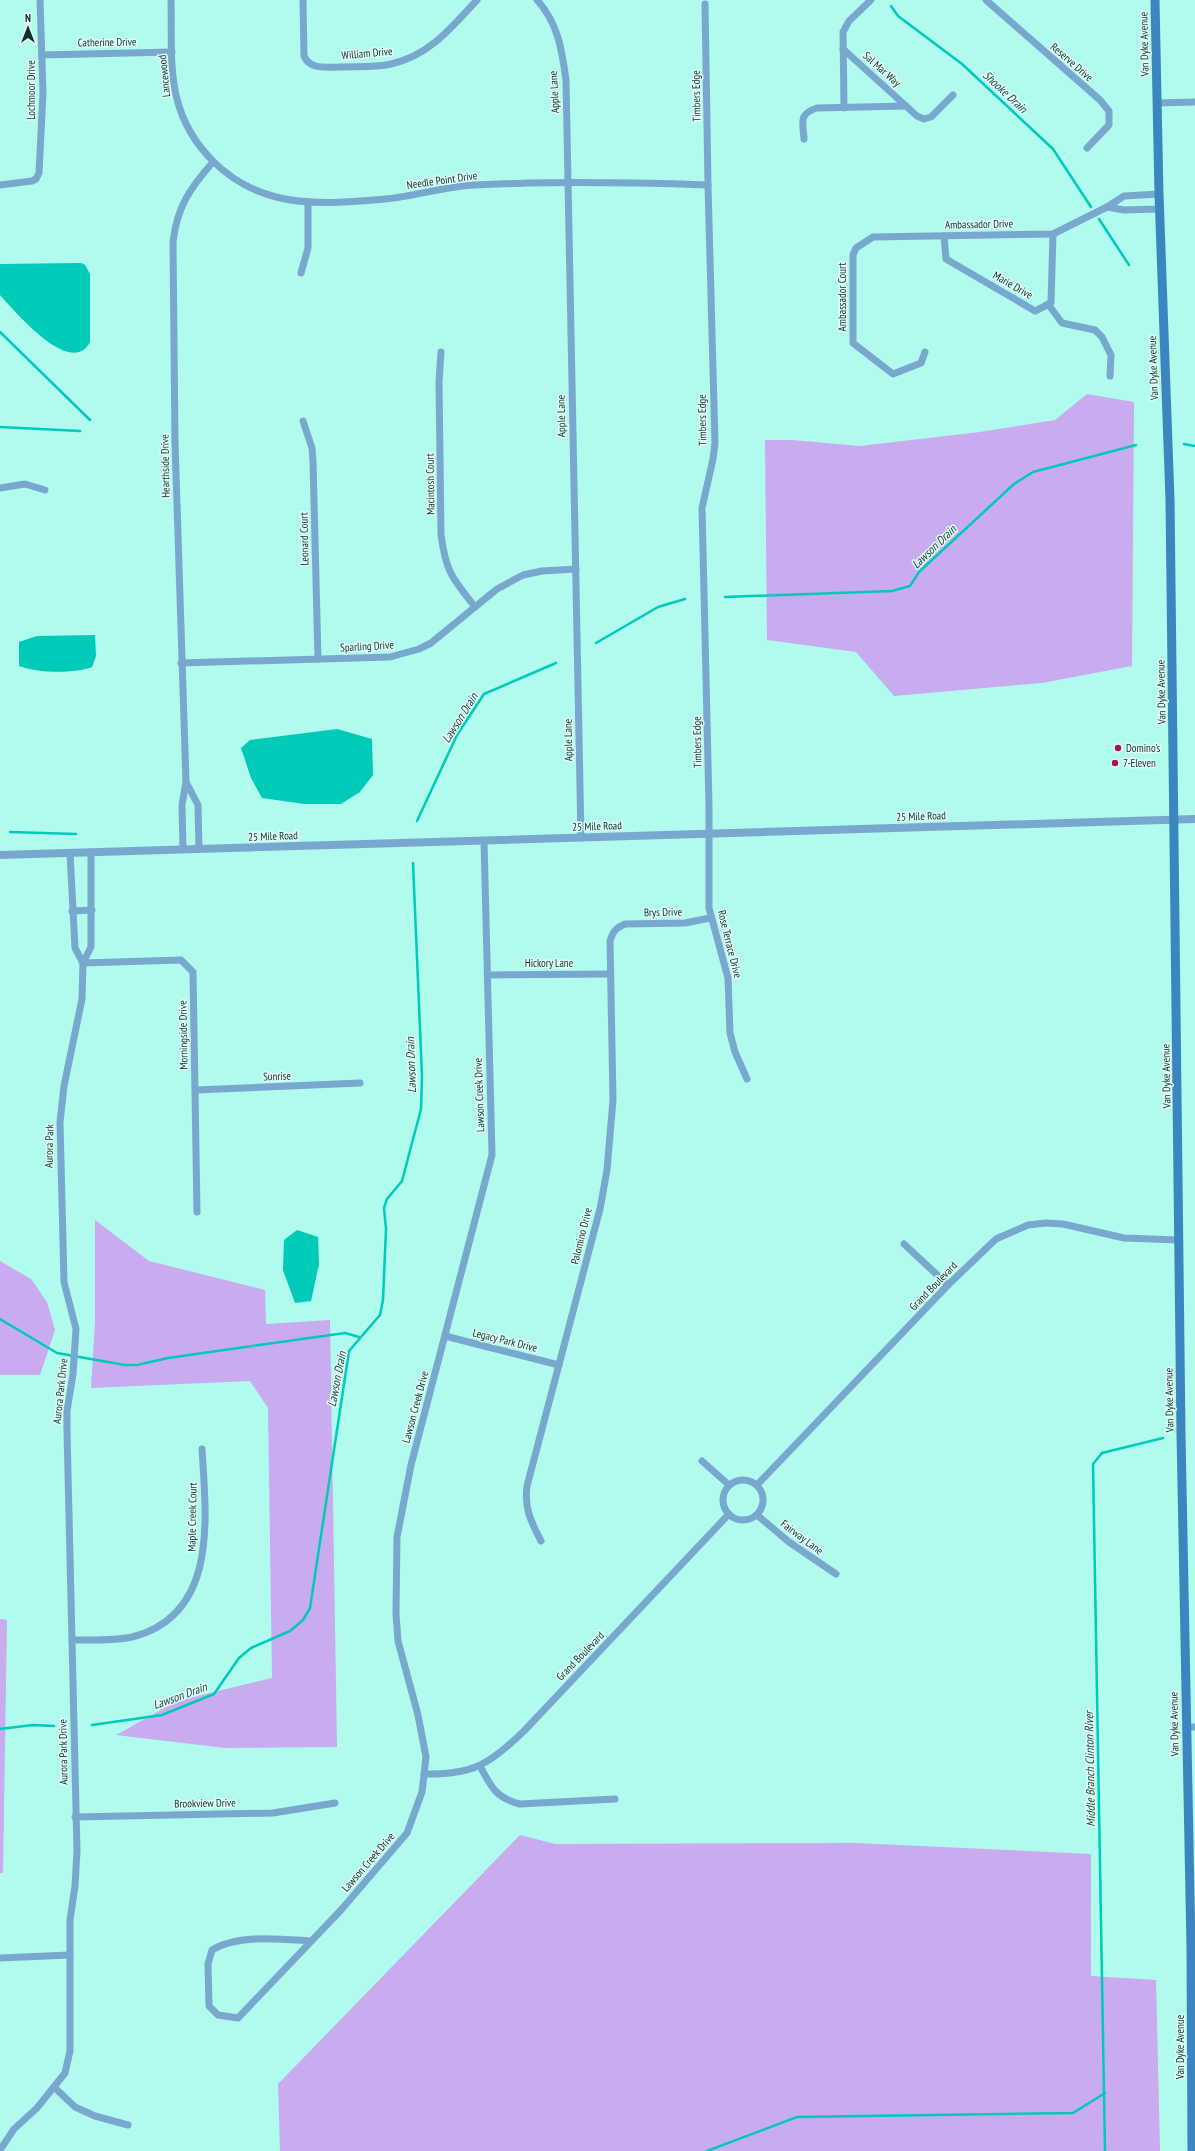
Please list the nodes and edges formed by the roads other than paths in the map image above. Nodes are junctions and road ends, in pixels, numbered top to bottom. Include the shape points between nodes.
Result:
1 (40, 0) edge
2 (172, 0) edge
3 (303, 0) edge
4 (478, 0) edge
5 (537, 0) edge
6 (871, 0) edge
7 (986, 0) edge
8 (1155, 0) edge
9 (705, 4) dead end
10 (843, 49) junction
11 (172, 52) junction
12 (42, 55) junction
13 (953, 95) dead end
14 (1195, 102) edge
15 (1157, 104) junction
16 (906, 106) junction
17 (844, 108) junction
18 (804, 139) dead end
19 (1087, 148) dead end
20 (213, 162) junction
21 (568, 182) junction
22 (0, 184) edge
23 (708, 185) junction
24 (1159, 194) junction
25 (308, 202) junction
26 (1107, 207) junction
27 (1160, 209) junction
28 (1053, 234) junction
29 (944, 236) junction
30 (853, 255) joint
31 (301, 273) dead end
32 (1048, 304) junction
33 (441, 352) dead end
34 (925, 352) dead end
35 (1110, 376) dead end
36 (303, 421) dead end
37 (0, 488) edge
38 (44, 490) dead end
39 (576, 569) junction
40 (475, 607) junction
41 (318, 659) junction
42 (181, 663) junction
43 (186, 782) junction
44 (1195, 819) edge
45 (1175, 820) junction
46 (710, 834) junction
47 (581, 838) junction
48 (484, 841) junction
49 (183, 849) junction
50 (199, 849) junction
51 (91, 852) junction
52 (70, 853) junction
53 (0, 855) edge
54 (92, 910) junction
55 (72, 912) junction
56 (710, 918) junction
57 (616, 928) joint
58 (83, 963) junction
59 (610, 974) junction
60 (488, 975) junction
61 (747, 1079) dead end
62 (360, 1083) dead end
63 (196, 1090) junction
64 (197, 1212) dead end
65 (1179, 1240) junction
66 (904, 1244) dead end
67 (948, 1285) junction
68 (76, 1329) joint
69 (445, 1336) junction
70 (559, 1365) junction
71 (202, 1448) dead end
72 (702, 1461) dead end
73 (729, 1485) junction
74 (757, 1485) junction
75 (729, 1514) junction
76 (757, 1515) junction
77 (541, 1541) dead end
78 (836, 1574) dead end
79 (72, 1640) junction
80 (1191, 1727) edge
81 (480, 1766) junction
82 (425, 1774) junction
83 (615, 1799) dead end
84 (335, 1803) dead end
85 (75, 1817) junction
86 (1193, 1932) edge
87 (311, 1941) junction
88 (1193, 1947) edge
89 (70, 1955) junction
90 (0, 1958) edge
91 (54, 2087) junction
92 (128, 2126) dead end
93 (0, 2150) edge
94 (1192, 2151) edge

1 - 12 street, Lochmoor Drive
2 - 11 street, Lancewood
3 - 4 street, William Drive via 304,56 309,63 318,67 376,66 404,60 431,46
5 - 21 street, Apple Lane via 548,13 562,47 566,80
6 - 10 street via 849,21 843,32
7 - 19 street, Reserve Drive via 1100,100 1108,112 1109,125
8 - 15 main road, Van Dyke Avenue
9 - 23 street, Timbers Edge
10 - 16 street, Sal Mar Way
10 - 17 street
11 - 12 street, Catherine Drive
11 - 20 street, Lancewood via 176,98 189,132
12 - 22 street, Lochmoor Drive via 41,167 36,179
13 - 16 street, Sal Mar Way via 931,117 924,119
14 - 15 street
15 - 24 main road, Van Dyke Avenue
16 - 17 street
17 - 18 street via 817,108 806,112 803,117
20 - 25 street, Needle Point Drive via 243,184 259,192
20 - 42 street, Hearthside Drive via 183,202 175,222 173,242
21 - 23 street, Needle Point Drive
21 - 25 street, Needle Point Drive via 462,186 386,199
21 - 39 street, Apple Lane
23 - 46 street, Timbers Edge via 714,443 702,508
24 - 26 street, Ambassador Drive via 1124,196
24 - 27 main road, Van Dyke Avenue
25 - 31 street via 308,248
26 - 27 street via 1124,210
26 - 28 street, Ambassador Drive
27 - 45 main road, Van Dyke Avenue via 1170,500
28 - 29 street, Ambassador Drive
28 - 32 street via 1052,293 1051,303
29 - 30 street, Ambassador Drive via 873,237 856,248
29 - 32 street, Marie Drive via 946,260 1035,311
30 - 34 street, Ambassador Court via 853,343 893,374 922,363
32 - 35 street via 1062,323 1095,330 1102,337 1111,355
33 - 40 street, Macintosh Court via 441,535 447,569
36 - 41 street, Leonard Court via 312,448 313,461
37 - 38 street via 25,484
39 - 40 street, Sparling Drive via 523,575 502,586
39 - 47 street, Apple Lane
40 - 41 street, Sparling Drive via 431,643 419,649 390,657
41 - 42 street, Sparling Drive
42 - 43 street, Hearthside Drive
43 - 49 street, Hearthside Drive via 182,805
43 - 50 street, Hearthside Drive via 198,805
44 - 45 street, 25 Mile Road
45 - 46 street, 25 Mile Road
45 - 65 main road, Van Dyke Avenue
46 - 47 street, 25 Mile Road
46 - 56 street, Rose Terrace Drive
47 - 48 street, 25 Mile Road
48 - 50 street, 25 Mile Road
48 - 60 street, Lawson Creek Drive
49 - 50 street, 25 Mile Road
49 - 51 street, 25 Mile Road
51 - 52 street, 25 Mile Road
51 - 54 street, Aurora Park
52 - 53 street, 25 Mile Road
52 - 55 street, Aurora Park
54 - 55 street
54 - 58 street, Aurora Park via 91,947
55 - 58 street, Aurora Park via 75,948
56 - 57 street, Brys Drive via 685,923 625,924
56 - 61 street, Rose Terrace Drive via 728,978 731,1039
57 - 59 street, Palomino Drive via 610,941
58 - 63 street, Morningside Drive via 181,960 193,972
58 - 68 street, Aurora Park via 82,999 64,1086 60,1122 64,1282
59 - 60 street, Hickory Lane
59 - 70 street, Palomino Drive via 613,1100 607,1170 600,1209
60 - 69 street, Lawson Creek Drive via 492,1155
62 - 63 street, Sunrise
63 - 64 street, Morningside Drive
65 - 67 street, Grand Boulevard via 1124,1238 1063,1224 1028,1225 996,1239
65 - 80 main road, Van Dyke Avenue
66 - 67 street
67 - 74 street, Grand Boulevard
68 - 79 street, Aurora Park Drive via 67,1431
69 - 70 street, Legacy Park Drive
69 - 82 street, Lawson Creek Drive via 411,1465 397,1537 398,1641 418,1715 426,1757
70 - 77 street, Palomino Drive via 527,1486 526,1499 530,1520
71 - 79 street, Maple Creek Court via 204,1524 200,1571 179,1609 167,1622 132,1637
72 - 73 street
73 - 74 street via 746,1480
73 - 75 street via 724,1502
74 - 76 street via 763,1502
75 - 76 street via 743,1518
75 - 81 street, Grand Boulevard via 524,1731 495,1758
76 - 78 street, Fairway Lane via 789,1542
79 - 85 street, Aurora Park Drive
80 - 86 main road, Van Dyke Avenue
81 - 82 street, Grand Boulevard via 446,1774
81 - 83 street via 495,1792 506,1801 520,1804
82 - 87 street, Lawson Creek Drive via 422,1792 407,1833
84 - 85 street, Brookview Drive via 272,1813
85 - 89 street, Aurora Park Drive via 77,1866 70,1920
86 - 88 main road, Van Dyke Avenue
87 - 87 street, Lawson Creek Drive via 238,2018 218,2015 209,2006 208,1964 212,1950 225,1942 277,1938
88 - 94 main road, Van Dyke Avenue
89 - 90 street
89 - 91 street, Aurora Park Drive via 70,2051 65,2072
91 - 92 street via 75,2107
91 - 93 street, Aurora Park Drive via 14,2130

